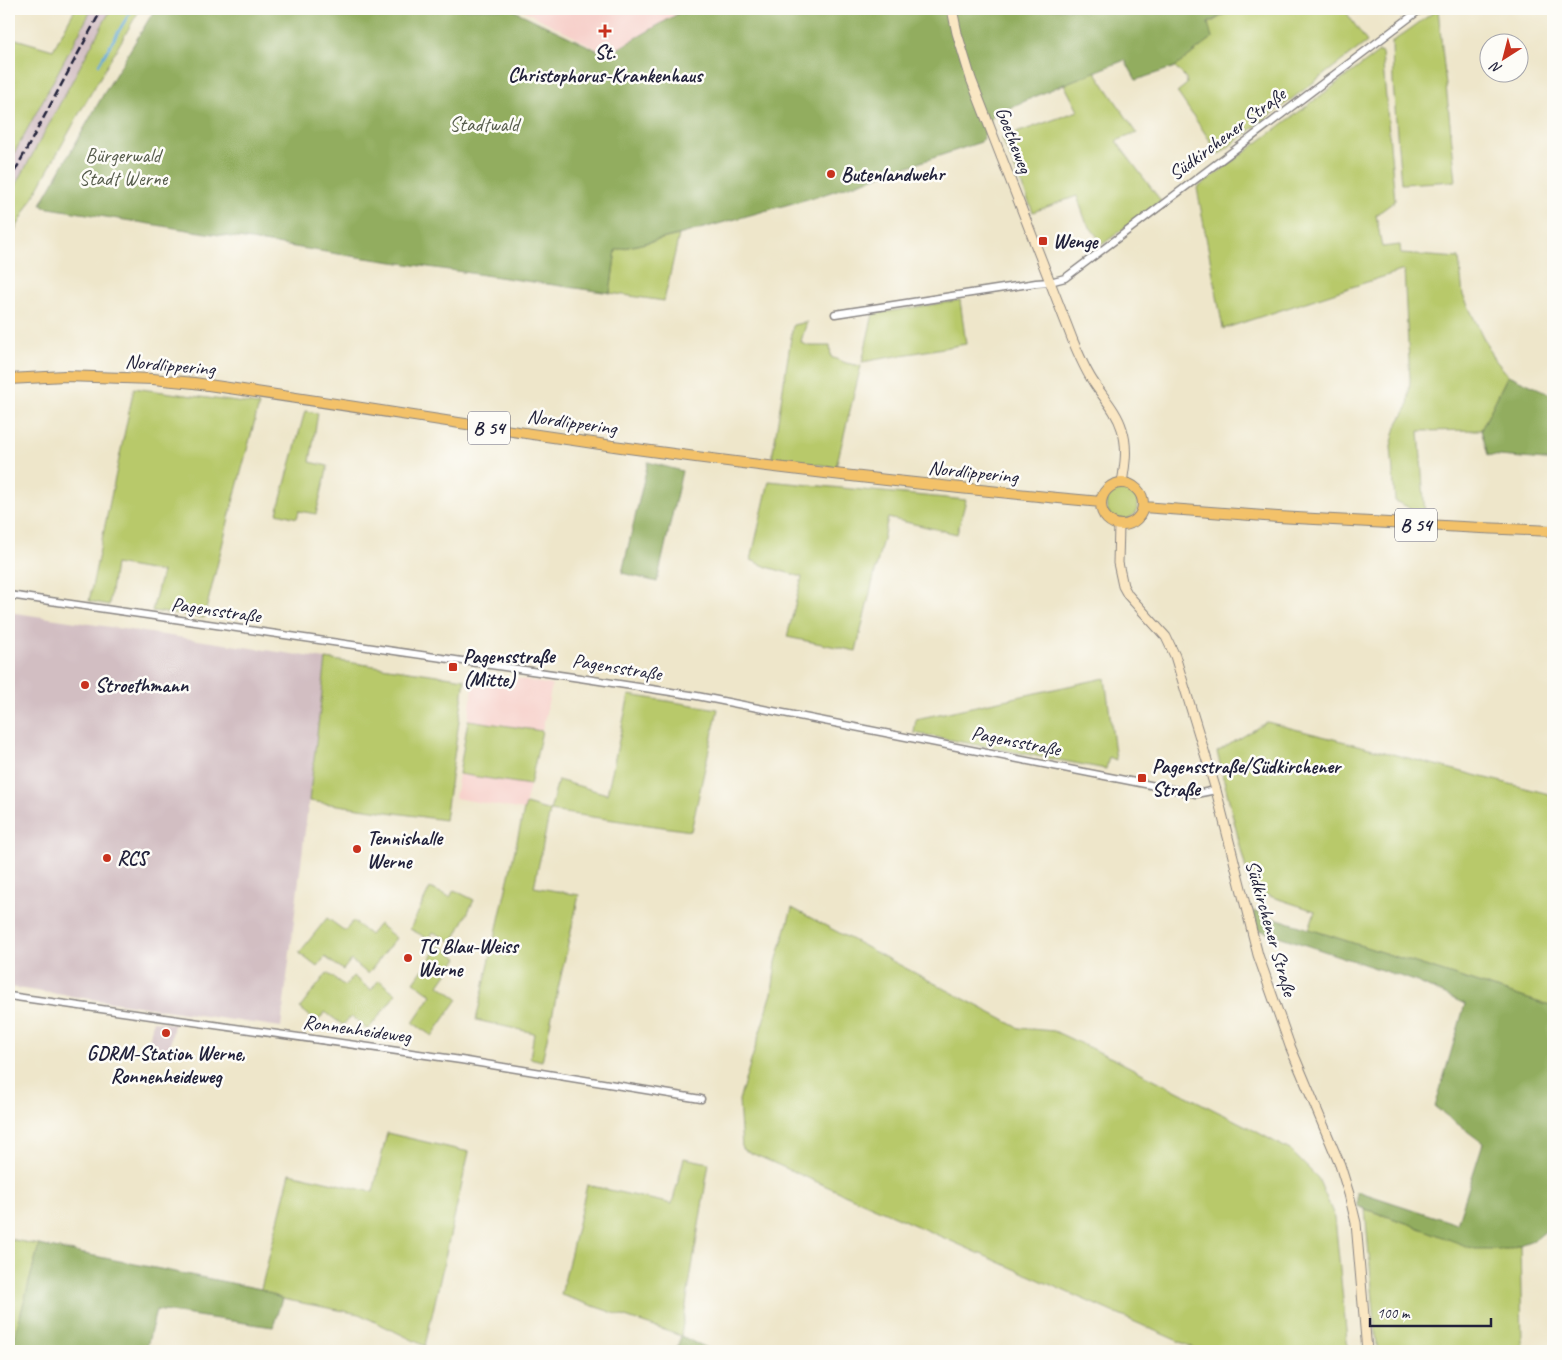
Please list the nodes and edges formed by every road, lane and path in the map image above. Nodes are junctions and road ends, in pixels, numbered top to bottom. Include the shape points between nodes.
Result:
1 (952, 9) edge
2 (1422, 9) edge
3 (1050, 282) junction
4 (835, 314) dead end
5 (9, 378) edge
6 (1122, 483) junction
7 (1100, 502) junction
8 (1142, 507) junction
9 (1119, 525) junction
10 (1553, 531) edge
11 (9, 595) edge
12 (1216, 790) junction
13 (9, 996) edge
14 (700, 1099) dead end
15 (1367, 1351) edge

1 - 3 street, Goetheweg via 972,78
2 - 3 street, Südkirchener Straße via 1079,268 1065,278
3 - 4 street, Südkirchener Straße
3 - 6 street via 1092,380 1116,414 1122,429 1126,459
5 - 7 main road, Nordlippering / B 54 via 65,376 194,383 621,447 969,490
6 - 7 main road via 1108,488
6 - 8 main road via 1129,484 1140,493
7 - 9 main road via 1107,519
8 - 9 main road via 1137,518 1126,525
8 - 10 main road, B 54
9 - 12 street, Südkirchener Straße via 1118,563 1123,586 1166,637 1175,656
11 - 12 street, Pagensstraße via 697,696 1196,794
12 - 15 street, Südkirchener Straße via 1258,955 1290,1046 1340,1165 1351,1202 1356,1224
13 - 14 street, Ronnenheideweg via 460,1060

